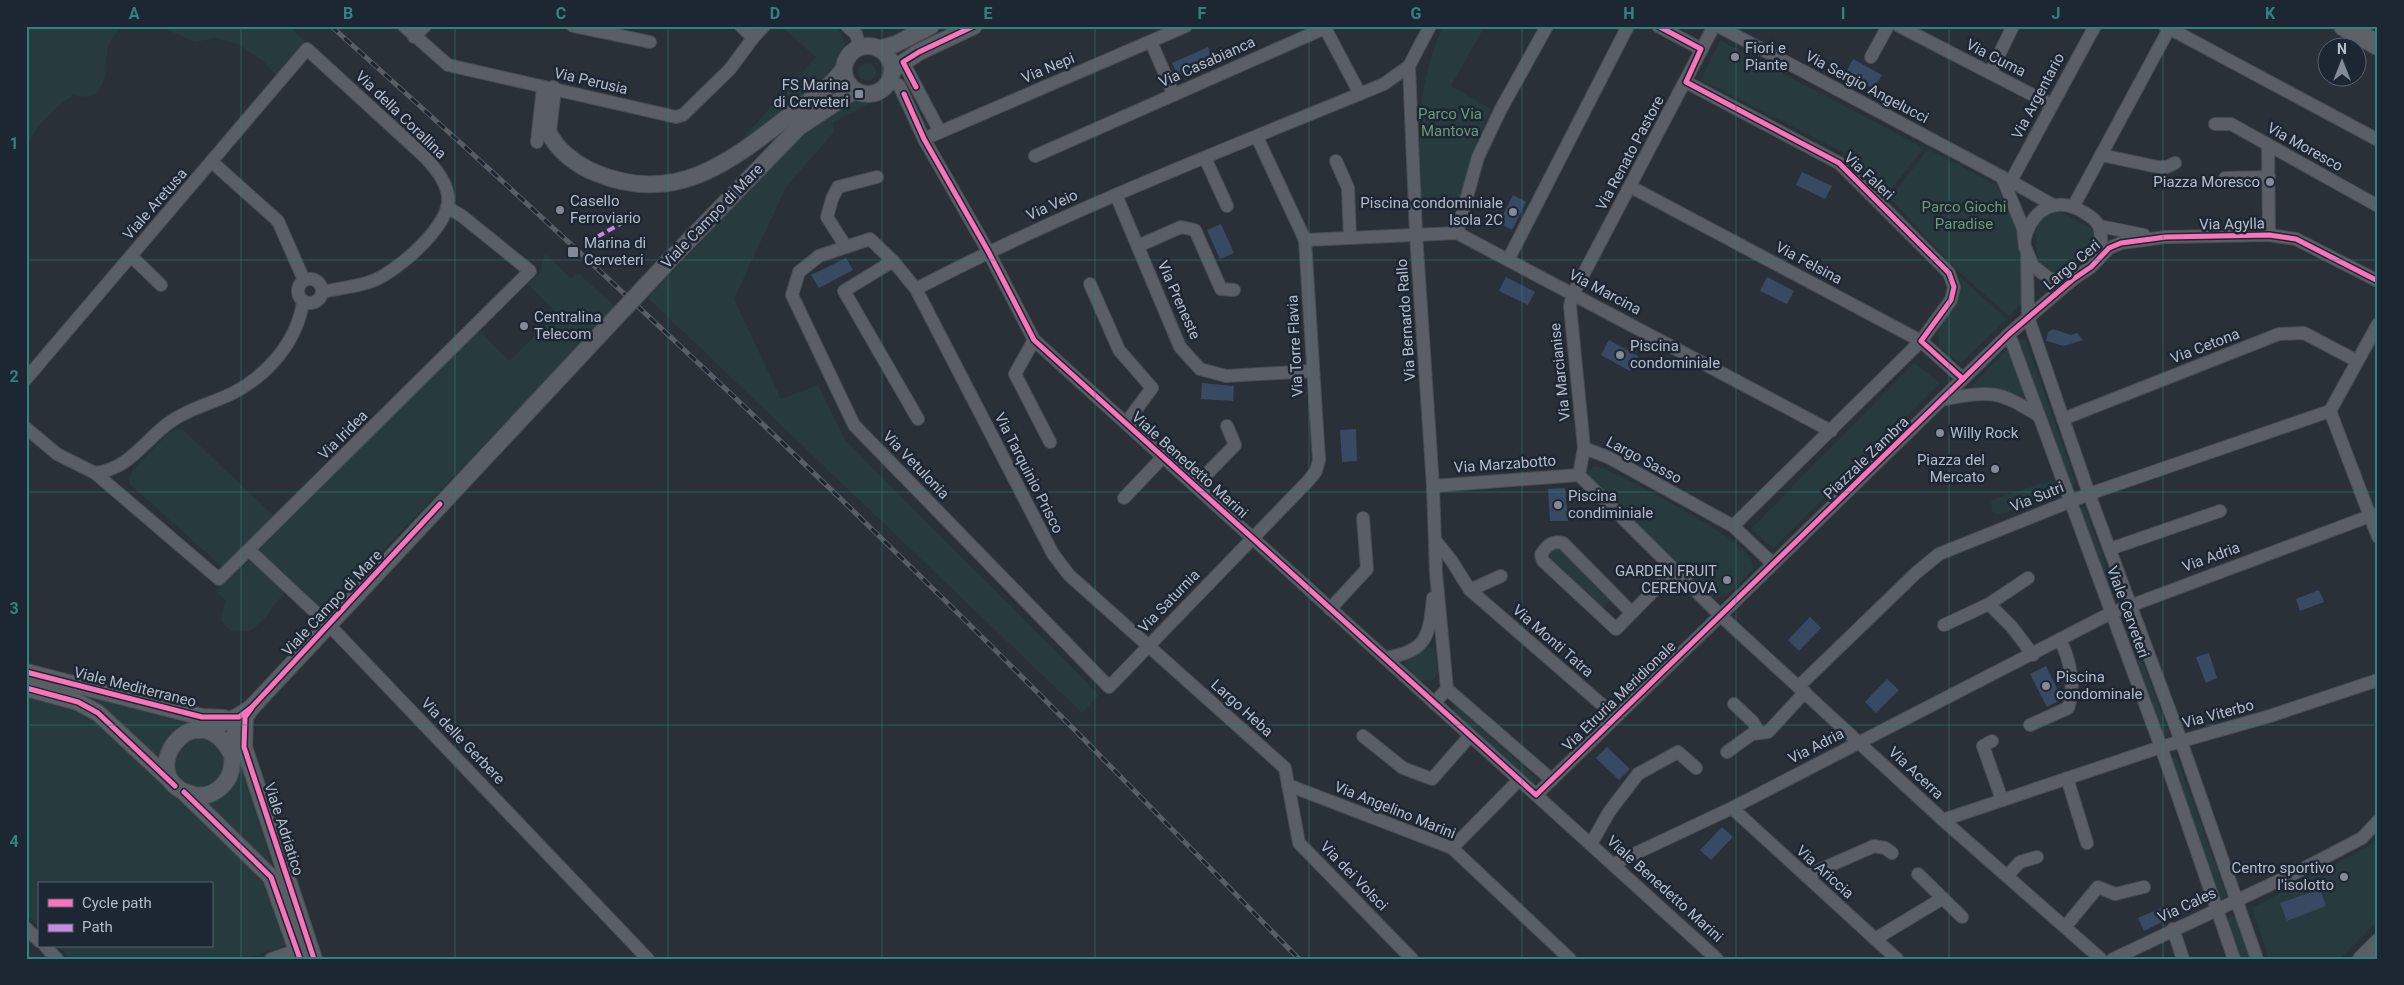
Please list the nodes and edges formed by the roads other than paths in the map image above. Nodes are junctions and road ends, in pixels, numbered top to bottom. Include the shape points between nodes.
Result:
1 (404, 26) edge
2 (425, 26) edge
3 (573, 26) edge
4 (741, 26) edge
5 (764, 26) edge
6 (847, 26) edge
7 (909, 26) edge
8 (931, 26) edge
9 (974, 26) edge
10 (1186, 26) edge
11 (1430, 26) edge
12 (1547, 26) edge
13 (1628, 26) edge
14 (1658, 26) edge
15 (1716, 26) edge
16 (1888, 26) edge
17 (1899, 26) edge
18 (2013, 26) edge
19 (2095, 26) edge
20 (2344, 26) edge
21 (2167, 27) edge
22 (414, 37) junction
23 (754, 38) junction
24 (650, 42) dead end
25 (1151, 42) junction
26 (2378, 45) edge
27 (886, 47) junction
28 (860, 48) junction
29 (307, 49) joint
30 (1701, 49) junction
31 (1870, 57) dead end
32 (1409, 66) junction
33 (844, 69) junction
34 (894, 71) junction
35 (1990, 73) junction
36 (1686, 82) junction
37 (548, 88) junction
38 (855, 90) junction
39 (1360, 94) junction
40 (1174, 95) junction
41 (809, 101) junction
42 (2052, 105) junction
43 (2215, 124) dead end
44 (799, 127) junction
45 (940, 132) junction
46 (1257, 137) junction
47 (924, 139) junction
48 (2378, 140) edge
49 (537, 142) dead end
50 (2268, 146) junction
51 (1035, 156) dead end
52 (2101, 156) junction
53 (1205, 158) junction
54 (1336, 161) dead end
55 (212, 162) junction
56 (2175, 164) dead end
57 (876, 177) dead end
58 (2268, 177) junction
59 (2225, 178) dead end
60 (2006, 179) junction
61 (1631, 187) junction
62 (1116, 195) junction
63 (2053, 205) junction
64 (1227, 206) dead end
65 (2378, 206) edge
66 (447, 207) junction
67 (2073, 207) junction
68 (2099, 226) junction
69 (1457, 233) junction
70 (1416, 234) junction
71 (2269, 235) junction
72 (1350, 237) junction
73 (2166, 237) junction
74 (2025, 238) junction
75 (1305, 240) junction
76 (1138, 246) junction
77 (846, 247) junction
78 (988, 251) junction
79 (131, 256) junction
80 (2027, 256) junction
81 (2099, 257) junction
82 (1508, 260) junction
83 (893, 261) junction
84 (304, 280) junction
85 (2072, 280) junction
86 (2378, 281) edge
87 (1090, 284) dead end
88 (161, 285) dead end
89 (916, 289) junction
90 (1234, 290) dead end
91 (322, 292) junction
92 (1573, 294) junction
93 (303, 302) junction
94 (2028, 317) junction
95 (2378, 324) edge
96 (2009, 334) junction
97 (1034, 340) junction
98 (1921, 341) junction
99 (2357, 361) junction
100 (1313, 370) junction
101 (26, 379) edge
102 (1963, 379) junction
103 (1945, 399) junction
104 (2330, 411) junction
105 (2039, 416) junction
106 (918, 419) dead end
107 (2063, 419) junction
108 (1126, 423) junction
109 (1227, 426) dead end
110 (26, 428) edge
111 (1831, 430) junction
112 (1050, 442) dead end
113 (1584, 448) junction
114 (1163, 457) junction
115 (95, 473) junction
116 (1579, 475) junction
117 (1195, 486) junction
118 (1433, 486) junction
119 (2089, 494) junction
120 (1124, 498) dead end
121 (2070, 502) junction
122 (2220, 511) dead end
123 (2374, 514) edge
124 (1363, 518) dead end
125 (1733, 526) junction
126 (2378, 538) edge
127 (1253, 539) junction
128 (1435, 540) junction
129 (2110, 549) junction
130 (250, 551) junction
131 (1773, 564) junction
132 (1674, 570) junction
133 (1436, 573) junction
134 (1500, 576) dead end
135 (2028, 578) dead end
136 (1470, 590) junction
137 (1989, 604) junction
138 (2130, 604) junction
139 (1330, 609) junction
140 (1632, 613) junction
141 (2111, 613) junction
142 (1720, 616) junction
143 (329, 625) junction
144 (1944, 625) dead end
145 (2060, 640) junction
146 (1149, 646) junction
147 (2033, 655) junction
148 (1385, 658) junction
149 (26, 672) edge
150 (2378, 680) edge
151 (1109, 687) joint
152 (26, 688) edge
153 (1802, 689) junction
154 (1447, 690) junction
155 (1434, 703) junction
156 (1734, 704) dead end
157 (245, 714) junction
158 (1615, 716) junction
159 (2030, 725) dead end
160 (198, 730) junction
161 (1759, 733) junction
162 (1363, 736) dead end
163 (1470, 736) junction
164 (1992, 741) dead end
165 (2181, 741) junction
166 (1860, 742) junction
167 (2160, 747) junction
168 (1727, 752) dead end
169 (231, 753) junction
170 (1696, 768) dead end
171 (2066, 778) junction
172 (1519, 780) junction
173 (1552, 780) junction
174 (1288, 784) junction
175 (180, 789) junction
176 (1536, 795) junction
177 (2002, 800) junction
178 (1292, 806) joint
179 (1732, 808) junction
180 (1943, 820) junction
181 (2378, 821) edge
182 (2087, 843) dead end
183 (1590, 844) junction
184 (1452, 848) junction
185 (1892, 853) dead end
186 (2037, 857) dead end
187 (1613, 864) junction
188 (1918, 874) dead end
189 (1806, 876) junction
190 (2007, 876) junction
191 (2144, 887) dead end
192 (1943, 898) junction
193 (2237, 900) junction
194 (2216, 910) junction
195 (1962, 917) dead end
196 (2064, 927) junction
197 (26, 928) edge
198 (2173, 929) junction
199 (1875, 939) junction
200 (38, 940) edge
201 (2378, 942) edge
202 (46, 948) edge
203 (2142, 953) edge
204 (298, 954) edge
205 (57, 959) edge
206 (271, 959) edge
207 (314, 959) edge
208 (648, 959) edge
209 (1412, 959) edge
210 (1570, 959) edge
211 (1717, 959) edge
212 (1897, 959) edge
213 (2101, 959) edge
214 (2113, 959) edge
215 (2183, 959) edge
216 (2234, 959) edge
217 (2257, 959) edge
218 (2361, 959) edge

1 - 22 street, Via Perusia
2 - 22 street
3 - 24 street
4 - 23 street
5 - 23 street
6 - 28 street via 856,34
7 - 27 street
8 - 27 street
9 - 34 street via 919,52
10 - 25 street, Via Nepi
11 - 32 street, Via Veio
12 - 69 street via 1478,157
13 - 82 street
14 - 30 street
15 - 30 street, Via Renato Pastore
15 - 60 street, Via Sergio Angelucci
16 - 31 street
17 - 35 street, Via Cuma
18 - 35 street
19 - 42 street, Via Argentario
20 - 26 main road
21 - 48 street
21 - 52 street
22 - 37 street, Via Perusia via 448,65
23 - 37 street, Via Perusia via 730,69 683,115 676,117
25 - 40 street
25 - 45 street, Via Nepi
27 - 28 street
27 - 34 street
28 - 33 street via 849,56
29 - 55 street, Viale Aretusa
29 - 66 street, Via della Corallina via 436,169 448,197
30 - 36 street, Via Renato Pastore
32 - 39 street, Via Veio via 1384,84
32 - 70 street, Via Bernardo Rallo
33 - 38 street via 849,84
33 - 41 street via 830,87
34 - 38 street via 877,92
34 - 45 street
34 - 47 street, Viale Benedetto Marini
35 - 42 street, Via Cuma
36 - 61 street, Via Renato Pastore
36 - 98 street, Via Faleri via 1839,163 1949,272 1954,287 1951,300
37 - 41 street via 548,131 572,160 609,179 644,184 692,177 722,165
37 - 49 street
38 - 44 street, Viale Campo di Mare
39 - 40 street, Via Casabianca via 1325,28
39 - 46 street, Via Veio
40 - 51 street, Via Casabianca
41 - 44 street
42 - 60 street, Via Argentario
43 - 50 street, Via Moresco via 2231,124
44 - 143 street, Viale Campo di Mare, bridge
45 - 47 street, Via Nepi
46 - 53 street, Via Veio
46 - 75 street, Via Torre Flavia
47 - 78 street, Viale Benedetto Marini
50 - 58 street
50 - 65 street, Via Moresco
52 - 56 street via 2163,168
52 - 67 street
53 - 62 street, Via Veio
53 - 64 street
54 - 72 street via 1348,188
55 - 79 street, Viale Aretusa
55 - 84 street via 278,221
57 - 77 street via 838,187 832,199 827,217
58 - 59 street
58 - 71 street
60 - 63 street, Largo Ceri
60 - 74 street, Largo Ceri
61 - 92 street, Via Renato Pastore
61 - 98 street, Via Felsina
62 - 76 street, Via Preneste
62 - 78 street, Via Veio
63 - 67 street, Largo Ceri
63 - 74 street via 2034,217
66 - 91 street via 423,245 394,270 375,280
66 - 130 street, Via Iridea via 530,271
67 - 68 street, Largo Ceri
68 - 73 street, Largo Ceri
68 - 81 street, Largo Ceri via 2102,238
69 - 70 street, Via Marcina
69 - 82 street, Via Marcina
70 - 72 street, Via Marcina
70 - 118 street, Via Bernardo Rallo
71 - 73 street, Via Agylla
71 - 86 street, Via Agylla via 2296,239
72 - 75 street, Via Marcina
73 - 81 street, Largo Ceri via 2121,243
74 - 80 street, Largo Ceri
75 - 100 street, Via Torre Flavia
76 - 90 street via 1181,227 1195,230 1220,289
76 - 100 street, Via Preneste via 1180,347 1200,369 1226,376
77 - 83 street, Via Vetulonia via 870,239
77 - 151 street, Via Vetulonia via 819,256 799,272 792,295 854,425
78 - 89 street, Via Veio
78 - 97 street, Viale Benedetto Marini
79 - 88 street
79 - 101 street, Viale Aretusa
80 - 85 street, Largo Ceri via 2045,276 2061,281
80 - 94 street, Largo Ceri
81 - 85 street, Largo Ceri
82 - 92 street, Via Marcina
83 - 89 street, Via Vetulonia
83 - 106 street via 844,291
84 - 91 street via 317,281
84 - 93 street via 297,291
85 - 94 street, Largo Ceri
87 - 108 street, Viale Benedetto Marini via 1119,350 1152,388
89 - 146 street, Via Tarquinio Prisco via 1053,554 1069,575
91 - 93 street via 315,302
92 - 111 street, Via Marcina
92 - 113 street, Via Marcianise via 1570,306
93 - 115 street via 288,341 265,372 231,394 166,425 118,468
94 - 96 street, Piazzale Zambra
94 - 107 street, Viale Cerveteri
95 - 99 street
96 - 102 street, Piazzale Zambra
96 - 105 street, Viale Cerveteri
97 - 108 street, Viale Benedetto Marini
97 - 112 street via 1015,374
98 - 102 street, Via Felsina
98 - 111 street, Via Faleri
99 - 104 street
99 - 107 street, Via Cetona via 2304,333 2279,334
100 - 127 street, Via Torre Flavia via 1319,460 1316,471
102 - 103 street, Piazzale Zambra
103 - 105 street via 1993,394 2012,399
103 - 131 street, Piazzale Zambra
104 - 119 street, Via Sutri
104 - 123 street
105 - 121 street, Viale Cerveteri
107 - 119 street, Viale Cerveteri
108 - 114 street, Viale Benedetto Marini
109 - 117 street, Viale Benedetto Marini via 1235,444
110 - 115 street via 57,454
111 - 125 street, Via Faleri
113 - 116 street, Largo Sasso
113 - 125 street, Largo Sasso via 1610,458
114 - 117 street, Viale Benedetto Marini
114 - 120 street
115 - 130 street, Via Iridea via 219,579
116 - 118 street, Via Marzabotto
116 - 132 street
117 - 127 street, Viale Benedetto Marini
118 - 128 street, Via Bernardo Rallo
119 - 121 street, Via Sutri
119 - 129 street, Viale Cerveteri
121 - 141 street, Viale Cerveteri
121 - 153 street, Via Sutri via 1939,554 1916,573
122 - 129 street, Viale Cerveteri
123 - 126 street
123 - 138 street, Via Adria
124 - 139 street via 1367,569
125 - 131 street, Largo Sasso
127 - 139 street, Viale Benedetto Marini
127 - 146 street, Via Saturnia
128 - 133 street, Via Bernardo Rallo
128 - 136 street, Via Monti Tatra
129 - 138 street, Viale Cerveteri
130 - 143 street, Via delle Gerbere
131 - 142 street, Piazzale Zambra
132 - 140 street
132 - 142 street
133 - 148 street, Via Bernardo Rallo via 1428,634 1411,651
133 - 154 street, Via Bernardo Rallo
134 - 136 street
135 - 137 street
136 - 158 street, Via Monti Tatra
137 - 144 street
137 - 147 street
138 - 141 street, Via Adria
138 - 165 street, Viale Cerveteri
139 - 148 street, Viale Benedetto Marini
140 - 140 street via 1616,629 1543,561 1541,555 1548,545 1563,543
141 - 145 street, Via Adria
141 - 167 street, Viale Cerveteri
142 - 153 street, Via Acerra
142 - 158 street, Via Etruria Meridionale
143 - 157 street, Viale Campo di Mare
143 - 208 street, Via delle Gerbere
145 - 147 street, Via Adria
145 - 159 street via 2067,654 2072,696 2068,708
146 - 151 street, Via Saturnia
146 - 174 street, Largo Heba via 1285,768
147 - 166 street, Via Adria
148 - 155 street, Viale Benedetto Marini
149 - 157 street, Viale Mediterraneo via 202,716
150 - 165 street, Via Viterbo
152 - 175 street, Viale Mediterraneo via 78,702 98,713
153 - 161 street via 1768,732
153 - 166 street, Via Acerra
154 - 155 street
154 - 173 street
155 - 163 street, Viale Benedetto Marini
156 - 161 street via 1753,722
157 - 160 street, Viale Campo di Mare
157 - 169 street via 233,738
157 - 207 street, Viale Adriatico via 243,739 247,756
158 - 173 street, Via Etruria Meridionale
160 - 169 street via 219,736
160 - 175 street via 178,737 167,755 169,777
161 - 168 street via 1752,734
162 - 163 street via 1403,768 1432,779
163 - 172 street, Viale Benedetto Marini
164 - 177 street via 1983,746
165 - 167 street, Via Viterbo
165 - 193 street, Viale Cerveteri
166 - 179 street, Via Adria
166 - 180 street, Via Acerra
167 - 171 street, Via Viterbo
167 - 194 street, Viale Cerveteri
169 - 175 street via 230,774 216,791 206,795
170 - 183 street, Viale Benedetto Marini via 1678,752 1638,774
171 - 177 street, Via Viterbo
171 - 182 street
172 - 176 street, Viale Benedetto Marini
172 - 184 street
173 - 176 street, Via Etruria Meridionale
174 - 178 street, Largo Heba
174 - 184 street, Via Angelino Marini
175 - 204 street, Viale Adriatico via 271,877
176 - 183 street, Viale Benedetto Marini
177 - 180 street, Via Viterbo
178 - 209 street, Via dei Volsci via 1299,843
179 - 187 street, Via Adria
179 - 189 street, Via Ariccia
180 - 190 street, Via Acerra
181 - 193 street, Via Cales via 2362,838
183 - 187 street, Viale Benedetto Marini
184 - 210 street, Via Angelino Marini
185 - 189 street via 1874,846
186 - 190 street via 2020,862
187 - 211 street, Viale Benedetto Marini
188 - 192 street
189 - 199 street, Via Ariccia
190 - 196 street, Via Acerra
191 - 196 street via 2115,894 2098,887
192 - 195 street
192 - 199 street
193 - 194 street, Via Cales
193 - 217 street, Viale Cerveteri
194 - 198 street, Via Cales
194 - 216 street, Viale Cerveteri
196 - 213 street, Via Acerra
197 - 200 street
198 - 203 street, Via Cales
198 - 215 street
199 - 212 street, Via Ariccia
201 - 218 street
202 - 205 street
203 - 214 street, Via Cales
204 - 206 street

